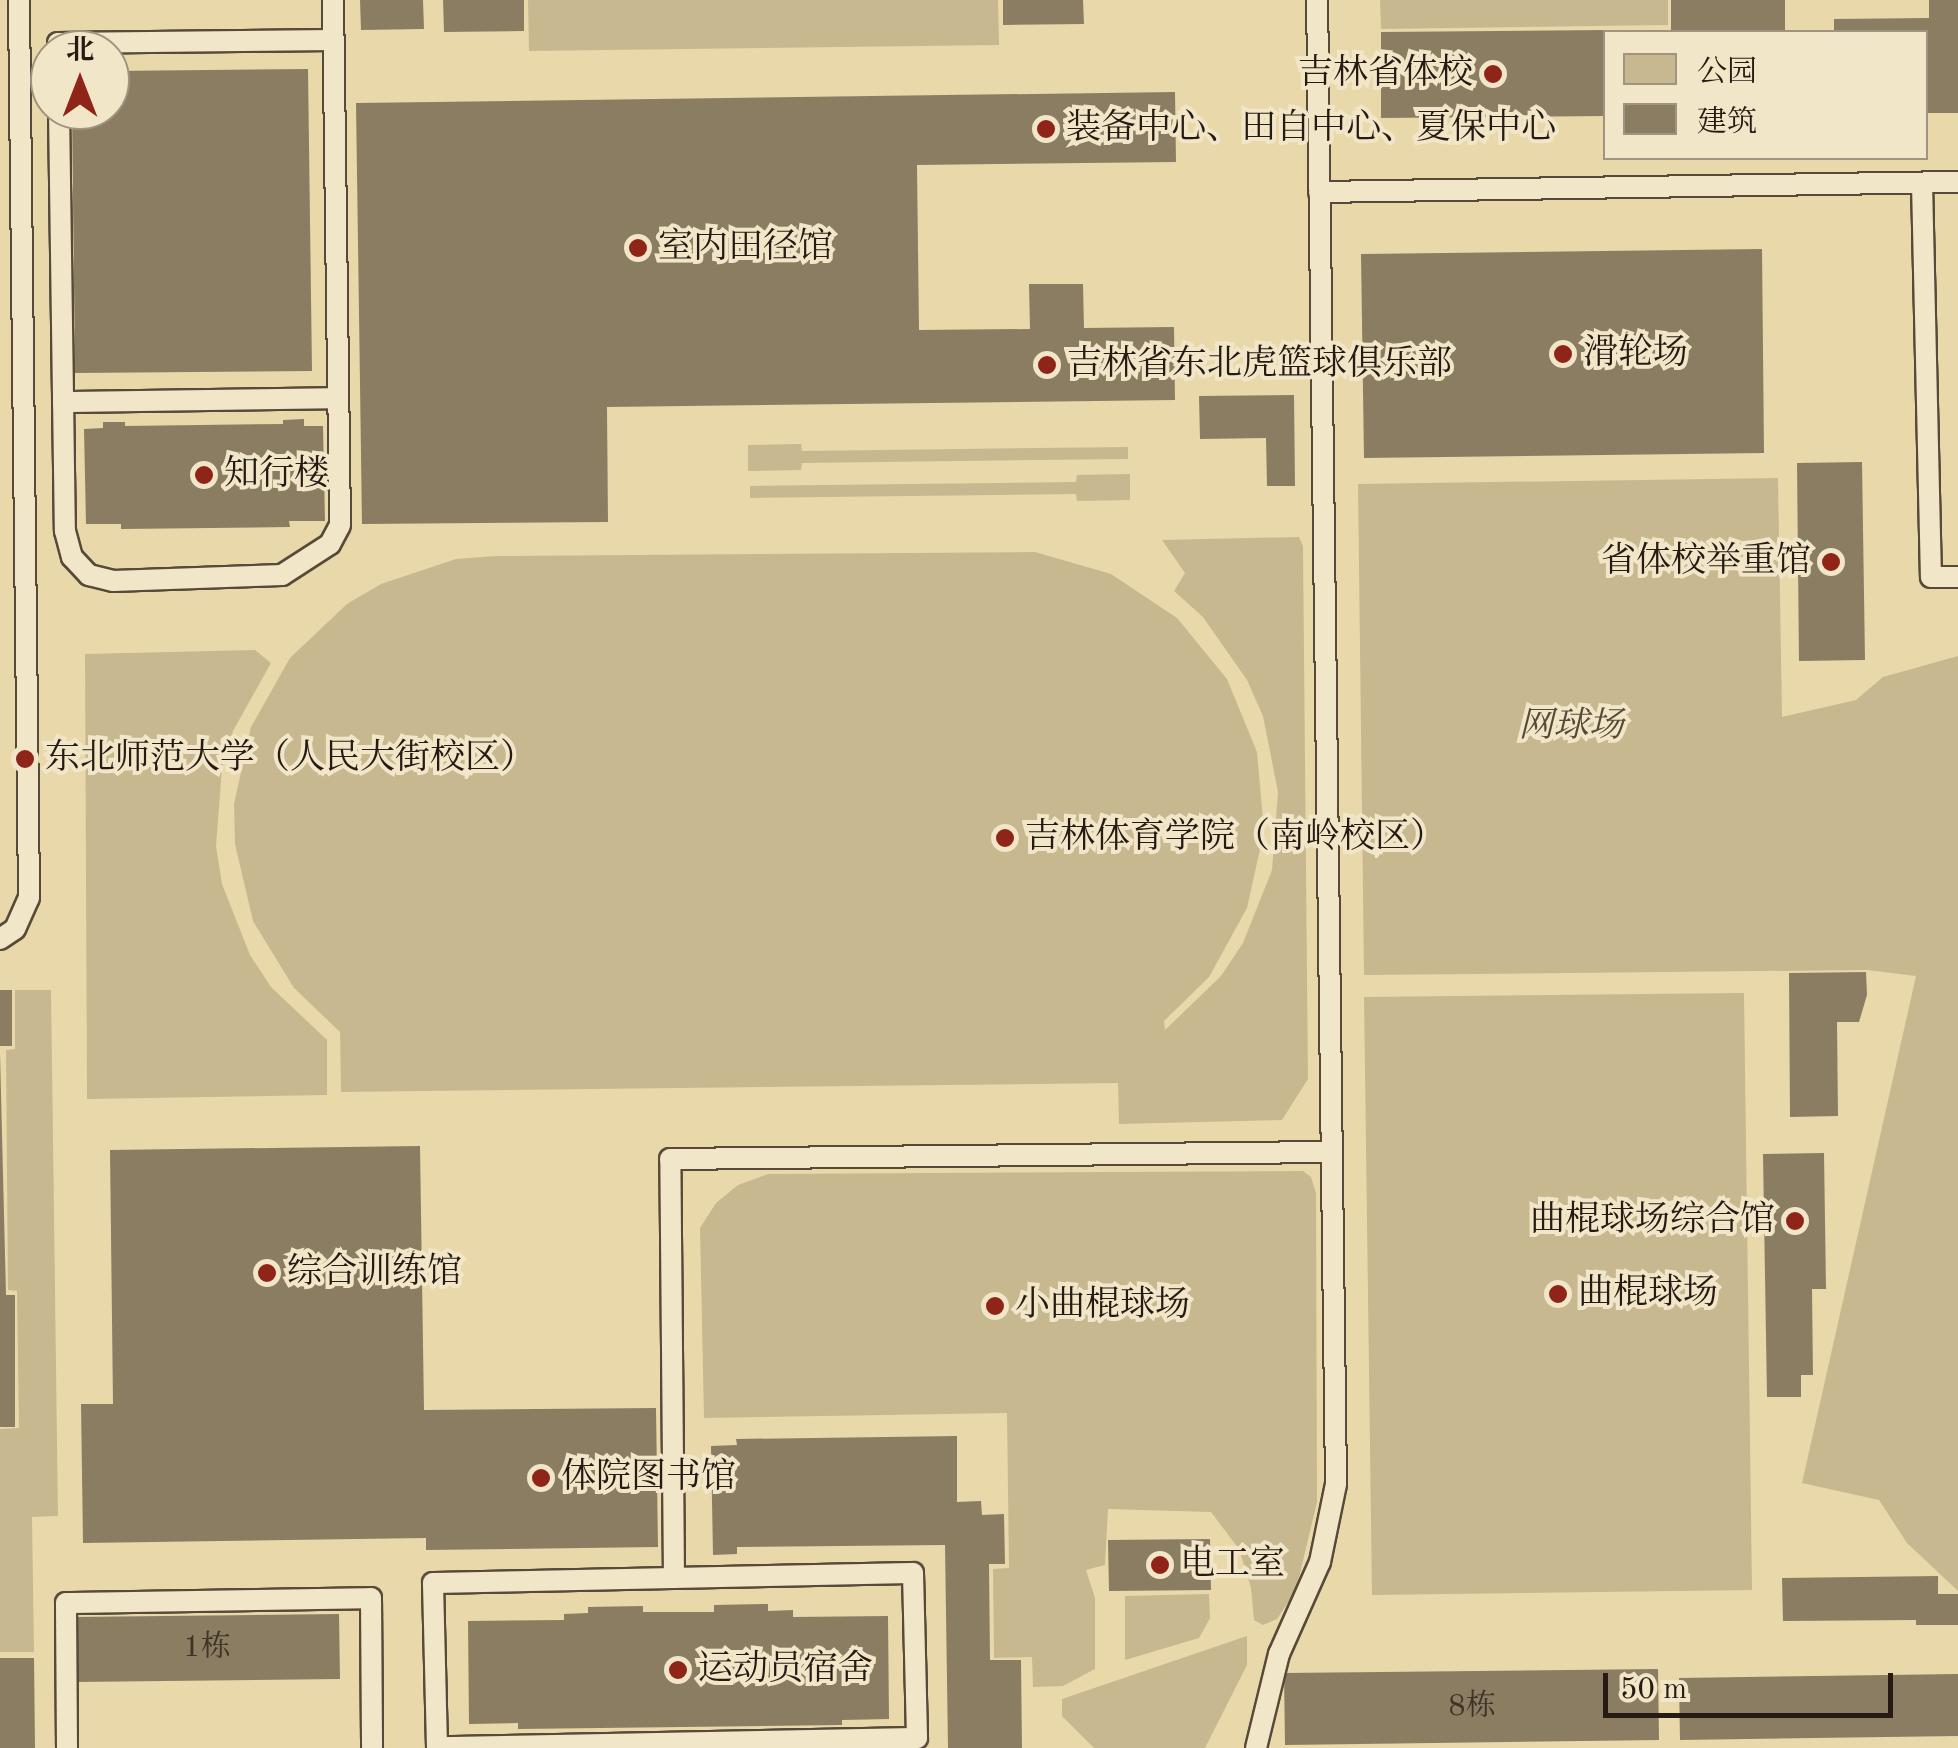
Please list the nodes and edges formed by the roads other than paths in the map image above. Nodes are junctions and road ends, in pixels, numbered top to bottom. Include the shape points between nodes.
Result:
1 (19, 0) edge
2 (332, 0) edge
3 (1317, 0) edge
4 (333, 40) junction
5 (130, 42) edge
6 (10, 118) edge
7 (59, 130) edge
8 (1958, 182) edge
9 (1922, 183) junction
10 (1319, 192) junction
11 (338, 398) junction
12 (63, 402) junction
13 (1958, 577) edge
14 (0, 939) edge
15 (1332, 1152) junction
16 (674, 1578) junction
17 (67, 1748) edge
18 (372, 1748) edge
19 (1256, 1748) edge

1 - 6 lane
2 - 4 lane
3 - 10 lane
4 - 5 lane
4 - 11 lane
6 - 14 lane via 29,898 14,929
7 - 12 lane
8 - 9 lane
9 - 10 lane
9 - 13 lane via 1931,577
10 - 15 lane
11 - 12 lane
11 - 12 lane via 337,535 298,568 265,579 113,581 80,568 64,531
15 - 16 lane via 670,1159
15 - 19 lane via 1336,1484 1320,1562 1279,1654
16 - 16 lane via 913,1573 917,1738 437,1747 434,1583
17 - 18 lane via 66,1603 371,1598

